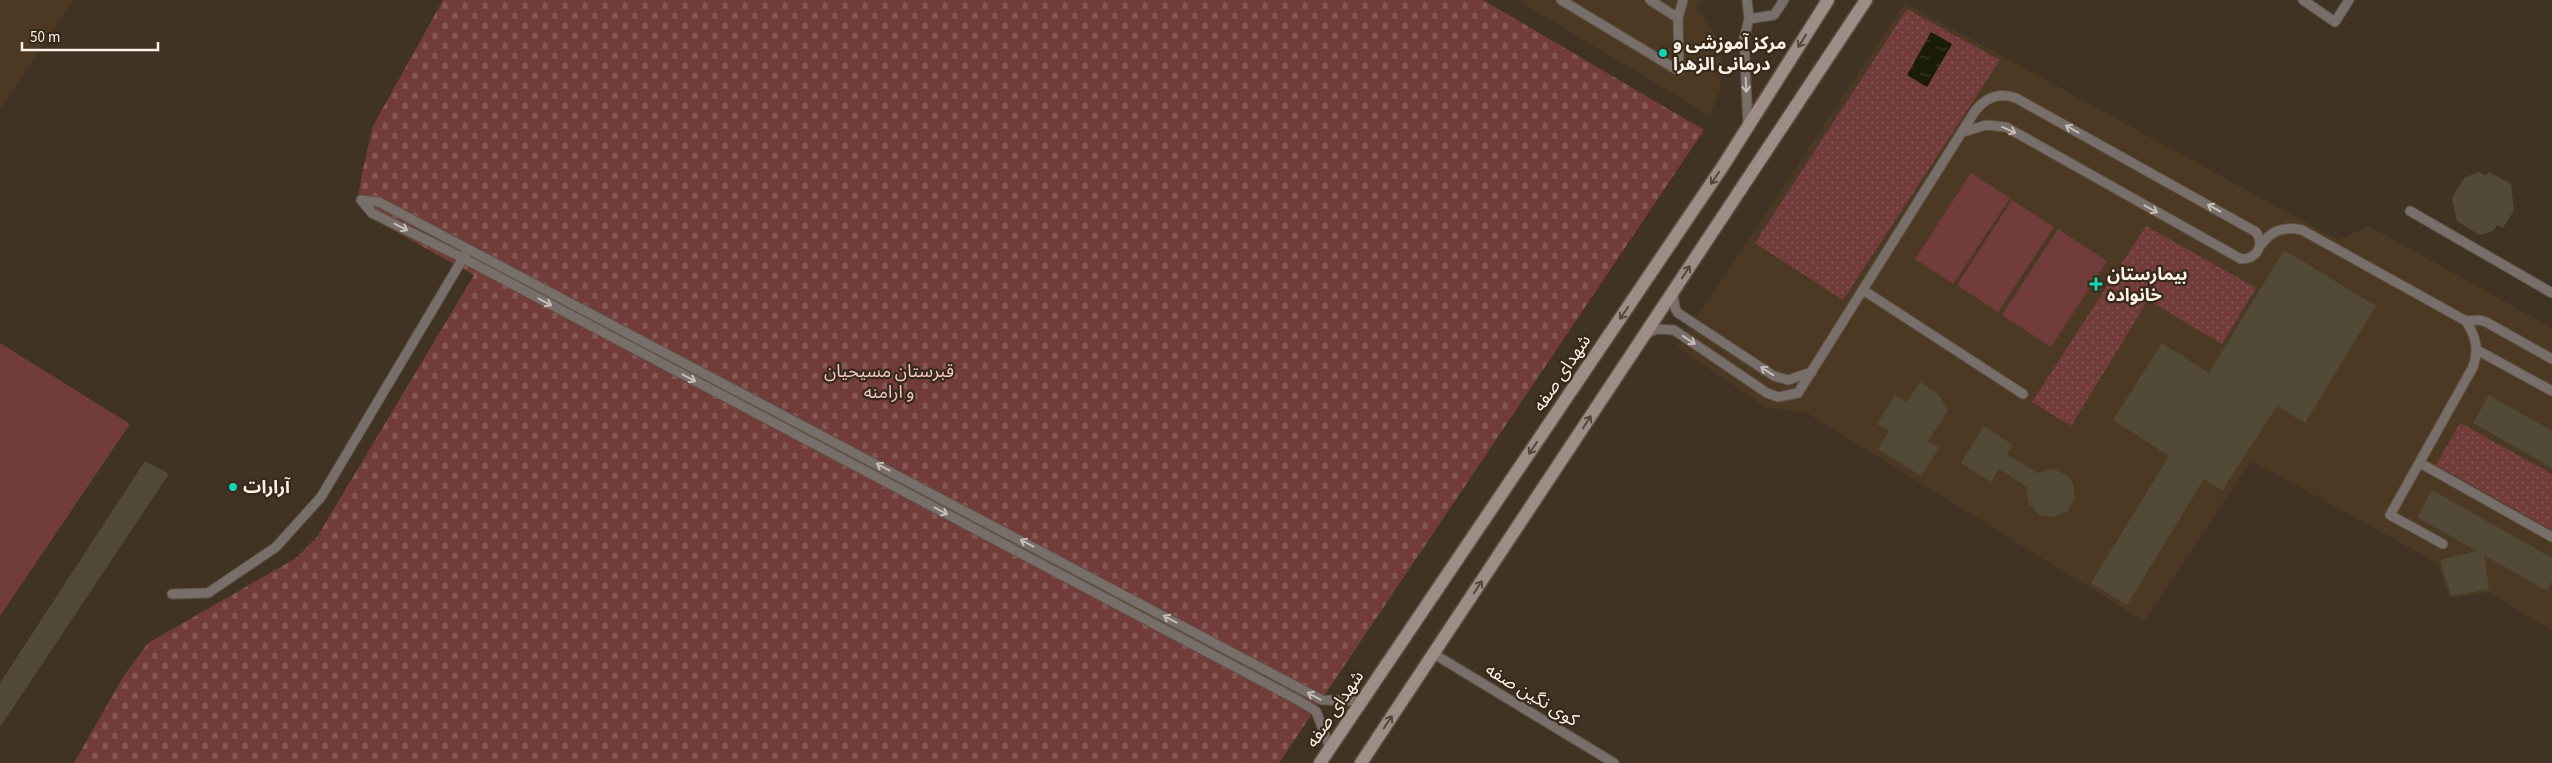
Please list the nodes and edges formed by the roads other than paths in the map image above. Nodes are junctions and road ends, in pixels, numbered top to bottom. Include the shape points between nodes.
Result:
1 (1560, 0) edge
2 (1650, 0) edge
3 (1683, 0) edge
4 (1747, 0) edge
5 (1784, 0) edge
6 (1828, 0) edge
7 (1866, 0) edge
8 (2303, 0) edge
9 (2350, 0) edge
10 (1678, 18) junction
11 (1749, 19) junction
12 (1748, 126) junction
13 (1963, 132) junction
14 (2410, 211) dead end
15 (2260, 246) junction
16 (469, 248) junction
17 (463, 258) junction
18 (1863, 290) junction
19 (1673, 293) junction
20 (2552, 293) edge
21 (2466, 321) junction
22 (1645, 334) junction
23 (2477, 350) junction
24 (2552, 359) edge
25 (1812, 372) junction
26 (2552, 391) edge
27 (2023, 394) dead end
28 (2420, 463) junction
29 (2552, 537) edge
30 (2443, 544) dead end
31 (172, 594) dead end
32 (1434, 654) junction
33 (1361, 701) junction
34 (1330, 748) junction
35 (1320, 763) edge
36 (1361, 763) edge
37 (1614, 763) edge

1 - 10 lane via 1679,70
2 - 10 lane
3 - 10 lane
4 - 11 lane
5 - 11 lane via 1774,14
6 -> 12 main road, شهدای صفه
19 -> 7 main road
8 - 9 lane via 2335,22
11 -> 12 lane via 1744,39
12 -> 33 main road, شهدای صفه
13 -> 15 lane via 1986,125 2006,127 2241,259 2255,255
15 -> 13 lane via 2256,232 2010,96 1986,99
13 - 18 lane
14 - 20 lane
15 - 21 lane via 2279,229 2302,230
16 - 17 lane
16 -> 17 lane via 379,202 361,200 372,213
33 -> 16 lane via 1322,700
17 - 31 lane via 321,497 276,547 208,593
17 -> 34 lane via 1294,698 1316,711
18 - 25 lane
18 - 27 lane
19 - 22 main road
25 -> 19 lane via 1788,380 1774,376 1678,313
21 - 23 lane
21 - 24 lane via 2486,322
22 -> 25 lane via 1657,329 1674,330 1778,397 1798,393
32 -> 22 main road
23 - 26 lane
23 - 28 lane via 2468,377
28 - 29 lane
28 - 30 lane via 2390,515
36 -> 32 main road
32 - 37 lane, کوی نگین صفه
33 - 34 main road, شهدای صفه
34 - 35 main road, شهدای صفه

